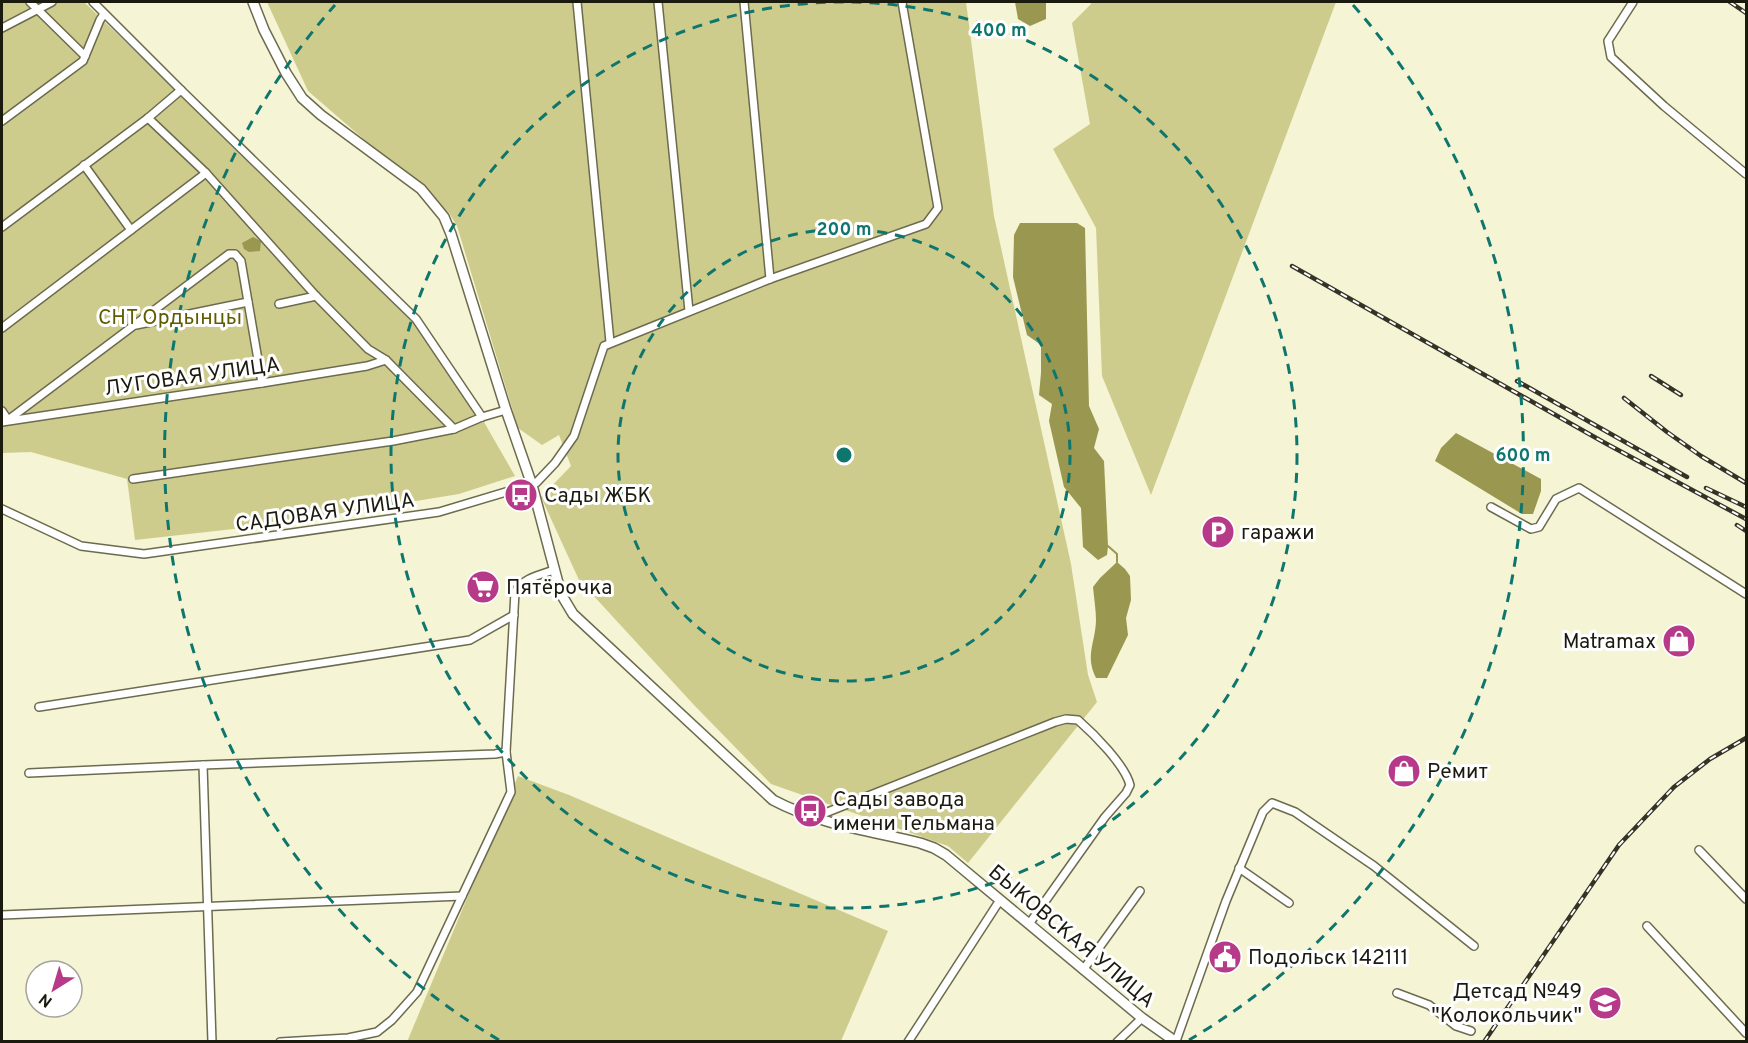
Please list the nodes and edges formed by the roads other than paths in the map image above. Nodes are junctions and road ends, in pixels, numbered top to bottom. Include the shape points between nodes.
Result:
1 (30, 2) edge
2 (52, 2) edge
3 (93, 2) edge
4 (253, 2) edge
5 (577, 2) edge
6 (658, 2) edge
7 (744, 2) edge
8 (902, 2) edge
9 (1633, 2) edge
10 (38, 10) junction
11 (104, 14) junction
12 (2, 28) edge
13 (85, 56) junction
14 (182, 90) junction
15 (148, 118) junction
16 (2, 121) edge
17 (84, 165) junction
18 (206, 173) junction
19 (1746, 174) edge
20 (2, 228) edge
21 (131, 230) junction
22 (770, 279) junction
23 (316, 296) junction
24 (248, 302) junction
25 (279, 304) dead end
26 (689, 310) junction
27 (134, 325) junction
28 (2, 328) edge
29 (610, 342) junction
30 (386, 360) junction
31 (262, 383) junction
32 (506, 410) junction
33 (2, 411) edge
34 (482, 417) junction
35 (5, 421) edge
36 (454, 429) junction
37 (133, 479) dead end
38 (532, 485) junction
39 (1491, 507) dead end
40 (2, 509) edge
41 (554, 570) junction
42 (1746, 594) edge
43 (514, 615) junction
44 (39, 707) dead end
45 (506, 752) junction
46 (203, 765) junction
47 (29, 773) dead end
48 (815, 817) junction
49 (1700, 850) dead end
50 (1239, 868) junction
51 (1140, 891) dead end
52 (462, 896) junction
53 (1746, 899) edge
54 (1000, 900) junction
55 (1289, 903) dead end
56 (208, 907) junction
57 (2, 915) edge
58 (1029, 924) junction
59 (1647, 926) dead end
60 (1474, 946) dead end
61 (1083, 970) junction
62 (1397, 993) dead end
63 (1142, 1018) junction
64 (1471, 1031) dead end
65 (1746, 1033) edge
66 (212, 1041) edge
67 (280, 1041) edge
68 (908, 1041) edge
69 (1117, 1041) edge
70 (1176, 1041) edge

1 - 10 street
2 - 10 street
3 - 11 street
4 - 32 street, БЫКОВСКАЯ УЛИЦА via 286,74 303,98 421,189 444,217
5 - 29 street
6 - 26 street
7 - 22 street
8 - 22 street via 938,208 926,224
9 - 19 street via 1608,41 1611,57
10 - 12 street
10 - 13 street
11 - 13 street
11 - 14 street
13 - 16 street
14 - 15 street
14 - 34 street via 416,319
15 - 17 street
15 - 18 street
17 - 20 street
17 - 21 street
18 - 21 street
18 - 23 street
21 - 28 street
22 - 26 street
23 - 25 street
23 - 30 street via 368,350
24 - 27 street
24 - 27 street via 241,261 235,254 229,254
24 - 31 street
26 - 29 street
27 - 35 street
29 - 38 street via 604,346 574,436 555,463
30 - 31 street, ЛУГОВАЯ УЛИЦА
30 - 36 street
31 - 35 street, ЛУГОВАЯ УЛИЦА
32 - 34 street
32 - 38 street, БЫКОВСКАЯ УЛИЦА
33 - 35 street
34 - 36 street
36 - 37 street
38 - 40 street, САДОВАЯ УЛИЦА via 439,512 144,554 81,546
38 - 41 street, БЫКОВСКАЯ УЛИЦА
39 - 42 street via 1531,529 1539,527 1556,500 1579,488
41 - 43 street via 520,584 515,592
41 - 48 street, БЫКОВСКАЯ УЛИЦА via 561,594 587,628 773,800
43 - 44 street via 470,640
43 - 45 street
45 - 46 street
45 - 52 street via 511,792
46 - 47 street
46 - 56 street
48 - 54 street, БЫКОВСКАЯ УЛИЦА via 934,848
48 - 58 street via 1055,722 1078,720 1113,756 1130,785
49 - 53 street
50 - 55 street
50 - 60 street via 1263,812 1272,802 1295,812 1374,866
50 - 70 street
51 - 61 street
52 - 56 street
52 - 67 street via 417,992 377,1032 348,1038
54 - 58 street, БЫКОВСКАЯ УЛИЦА
54 - 68 street
56 - 57 street
56 - 66 street
58 - 61 street, БЫКОВСКАЯ УЛИЦА
59 - 65 street
61 - 63 street, БЫКОВСКАЯ УЛИЦА
62 - 64 street via 1429,1005 1456,1026
63 - 69 street
63 - 70 street, БЫКОВСКАЯ УЛИЦА

